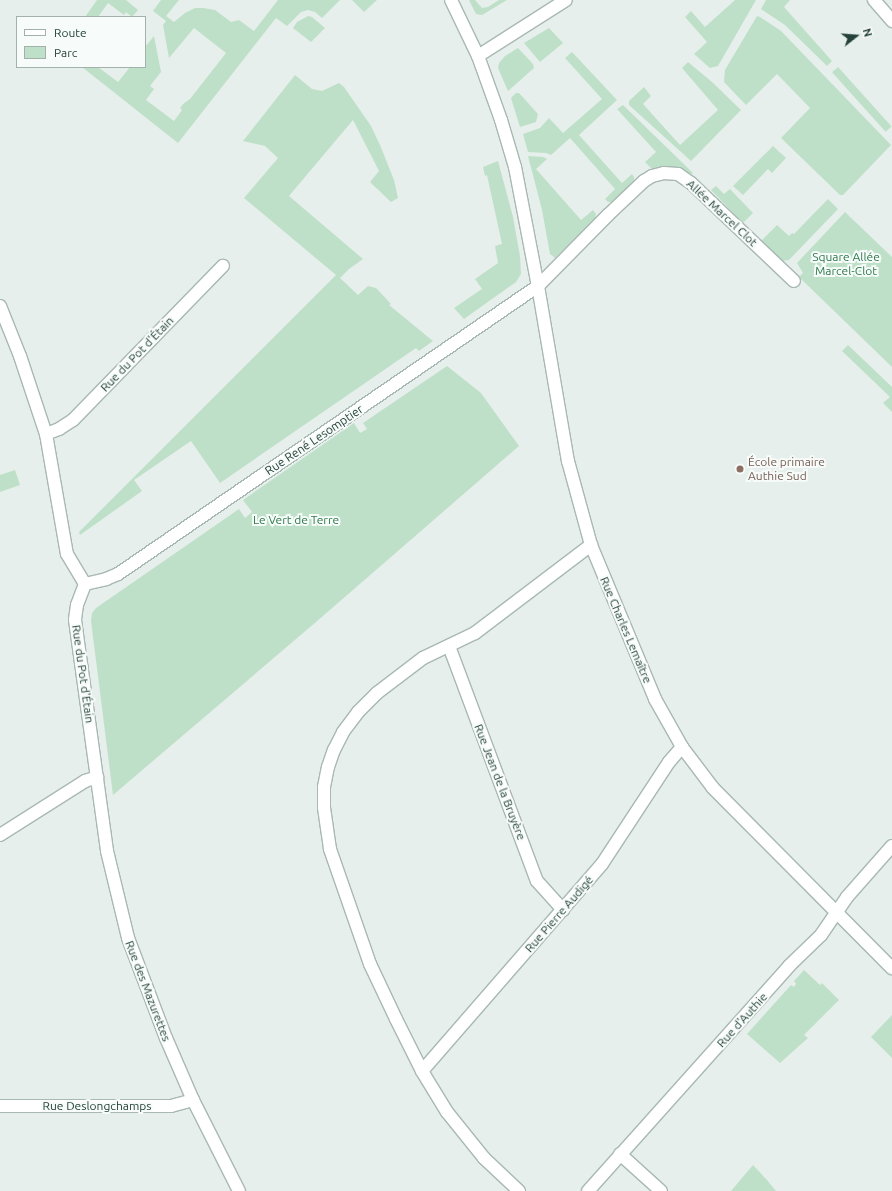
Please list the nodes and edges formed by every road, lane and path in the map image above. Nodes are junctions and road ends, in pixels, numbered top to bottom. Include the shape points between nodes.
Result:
1 (452, 0) edge
2 (566, 0) edge
3 (874, 0) edge
4 (892, 21) edge
5 (478, 56) junction
6 (223, 266) dead end
7 (794, 281) dead end
8 (538, 286) junction
9 (0, 306) edge
10 (46, 434) junction
11 (591, 545) junction
12 (85, 584) junction
13 (448, 646) junction
14 (682, 747) junction
15 (97, 777) junction
16 (0, 835) edge
17 (892, 846) edge
18 (563, 910) junction
19 (837, 911) junction
20 (892, 968) edge
21 (422, 1071) junction
22 (193, 1100) junction
23 (0, 1106) edge
24 (620, 1154) junction
25 (239, 1191) edge
26 (520, 1191) edge
27 (588, 1191) edge
28 (661, 1191) edge

1 - 5 street, Rue Charles Lemaître
2 - 5 street
3 - 4 street
5 - 8 street, Rue Charles Lemaître via 515,167
6 - 10 street, Rue du Pot d'Étain via 73,420
7 - 8 street, Allée Marcel Clot via 698,188 678,174 664,173 644,181
8 - 11 street, Rue Charles Lemaître via 568,461
8 - 12 street, Rue René Lesomptier via 118,574
9 - 10 street
10 - 12 street via 67,554
11 - 13 street via 475,632
11 - 14 street, Rue Charles Lemaître via 655,699
12 - 15 street, Rue du Pot d'Étain via 77,605 75,620
13 - 18 street, Rue Jean de la Bruyère via 537,881
13 - 21 street via 410,667 358,712 343,732 334,750 324,787 326,829 330,849 370,964
14 - 18 street, Rue Pierre Audigé via 669,762 602,864
14 - 19 street, Rue Charles Lemaître via 713,788
15 - 16 street via 85,781
15 - 22 street, Rue des Mazurettes via 107,851 128,938
17 - 19 street, Rue d'Authie
18 - 21 street, Rue Pierre Audigé
19 - 20 street, Rue Charles Lemaître
19 - 24 street, Rue d'Authie via 821,935 789,966
21 - 26 street via 466,1137 484,1158
22 - 23 street, Rue Deslongchamps via 171,1106
22 - 25 street, Rue des Mazurettes
24 - 27 street, Rue d'Authie
24 - 28 street

